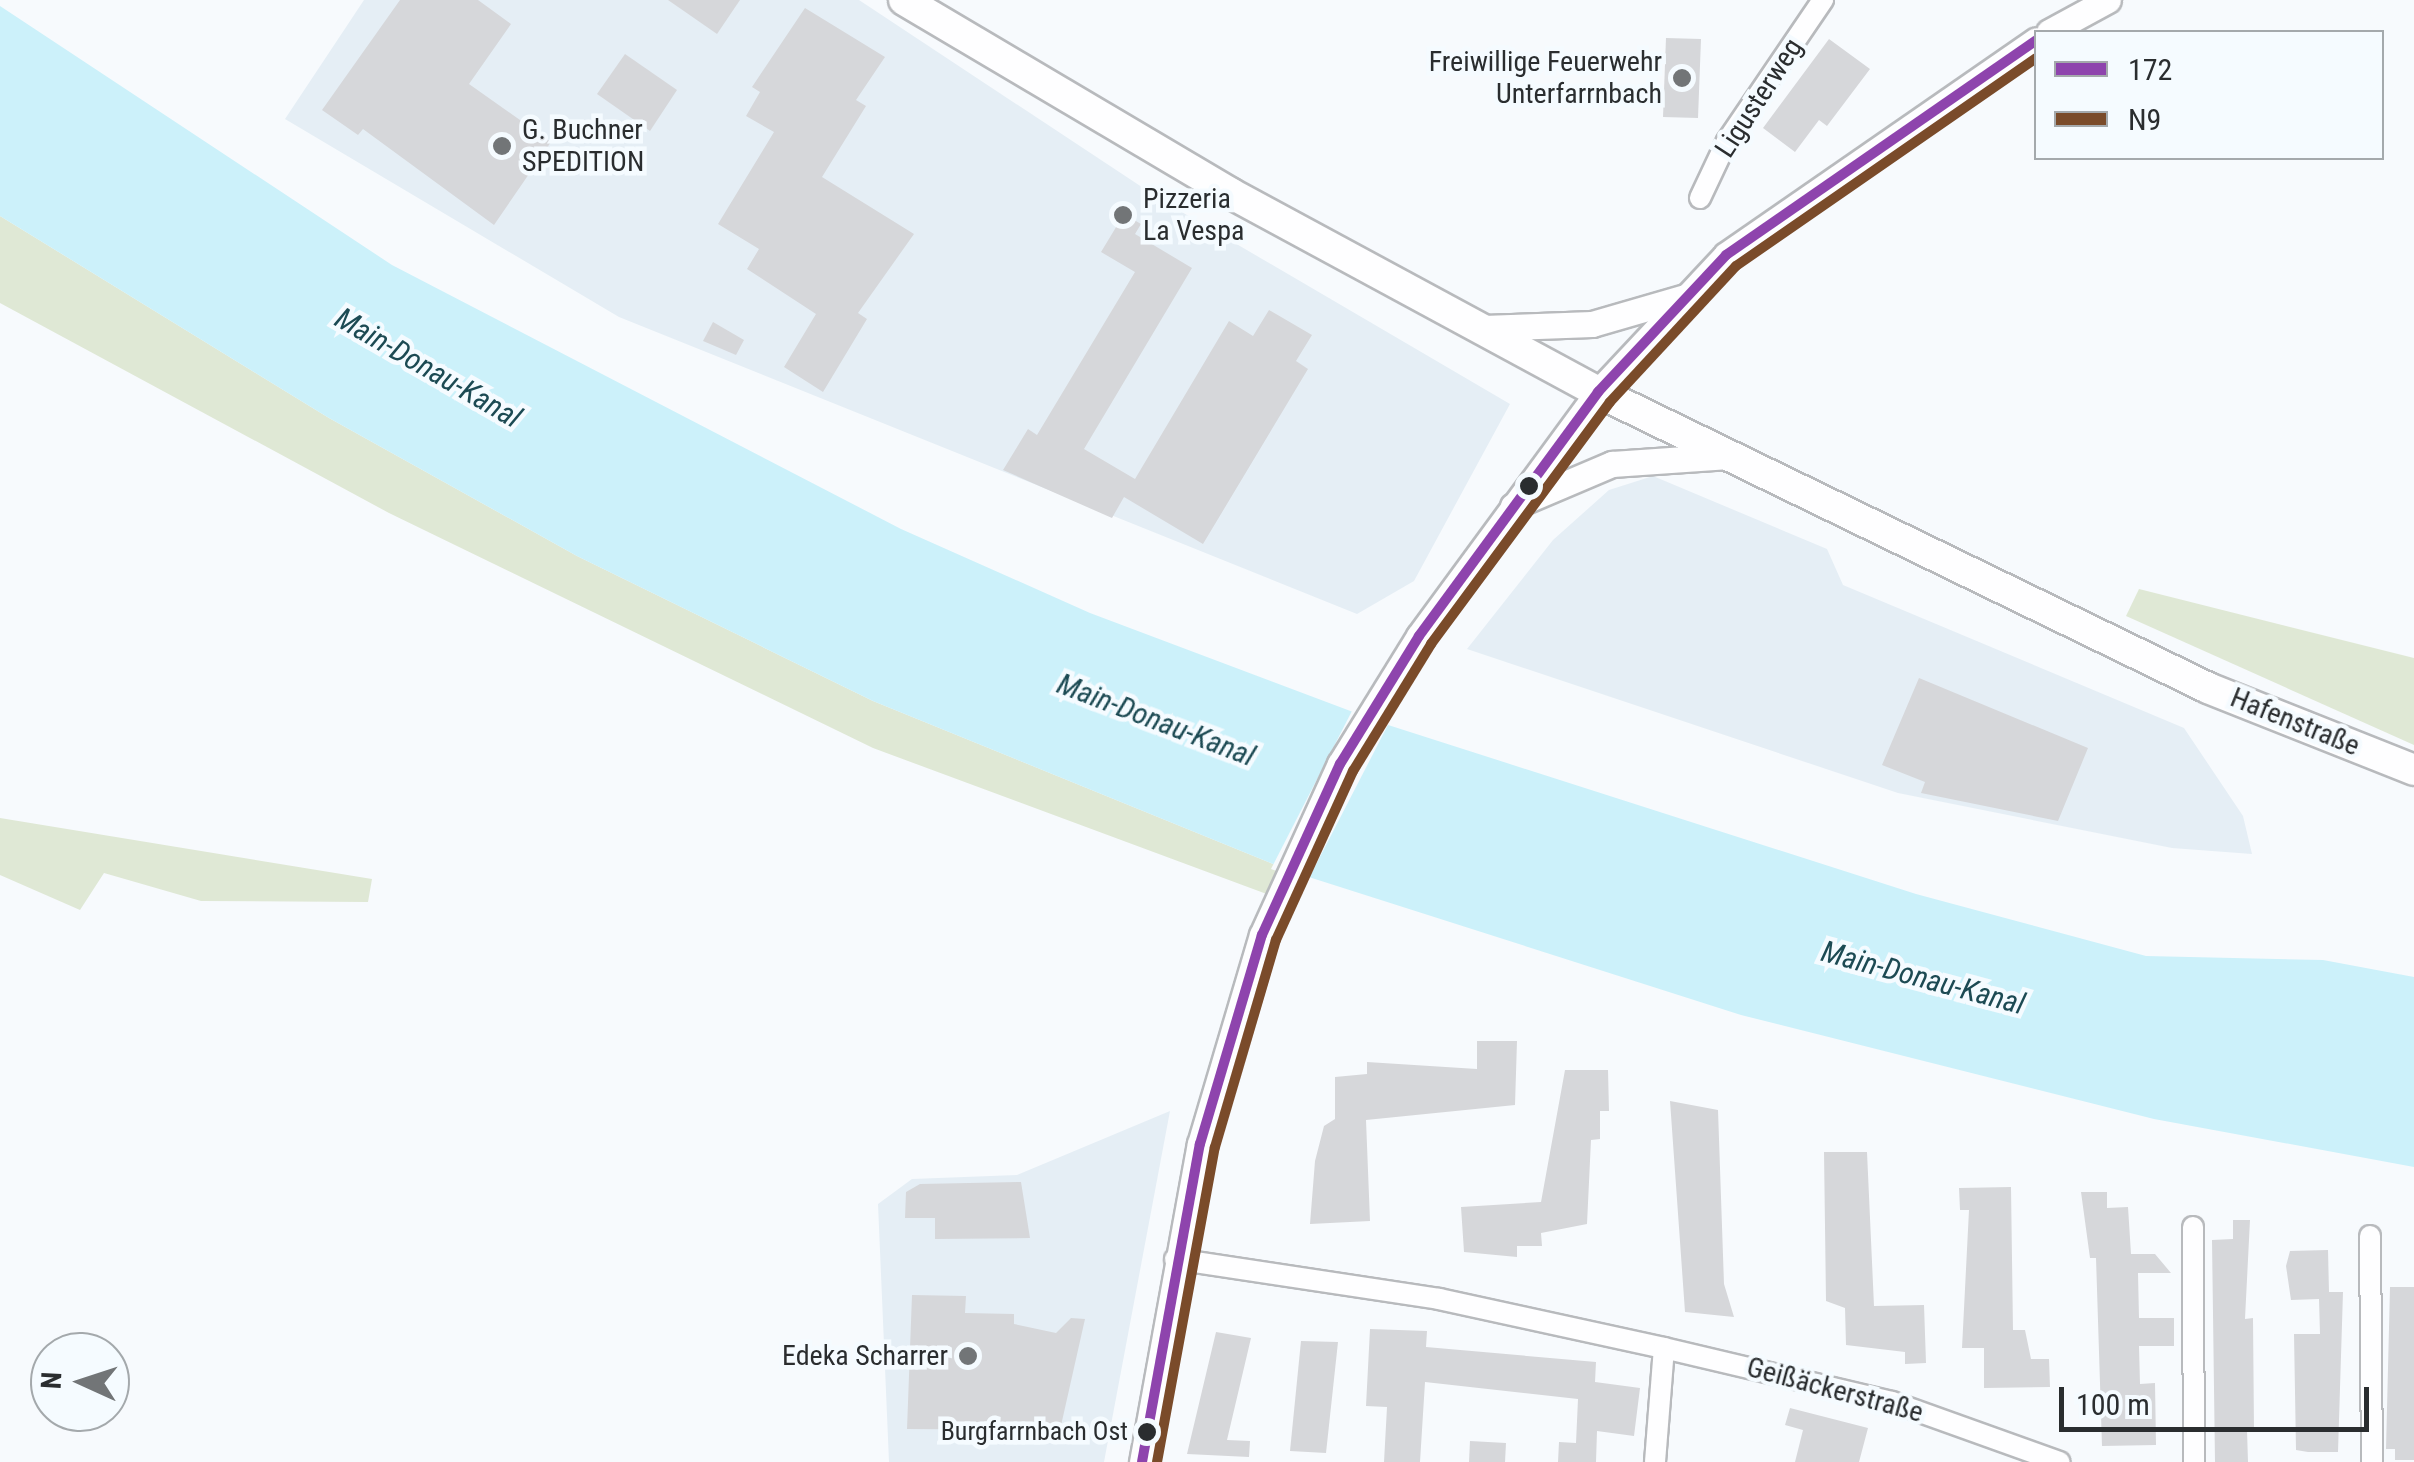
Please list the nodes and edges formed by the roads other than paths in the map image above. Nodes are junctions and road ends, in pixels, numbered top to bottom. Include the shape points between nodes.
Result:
1 (904, 0) edge
2 (1823, 0) edge
3 (2108, 0) edge
4 (2054, 30) edge
5 (2034, 41) edge
6 (1700, 198) dead end
7 (1689, 295) junction
8 (1484, 328) junction
9 (1598, 392) junction
10 (1730, 456) junction
11 (1513, 506) junction
12 (2414, 770) edge
13 (2193, 1226) dead end
14 (2370, 1236) dead end
15 (1175, 1260) junction
16 (1664, 1348) junction
17 (1142, 1462) edge
18 (1655, 1462) edge
19 (2060, 1462) edge
20 (2194, 1462) edge
21 (2372, 1462) edge

1 - 8 main road, Hafenstraße via 1148,147
2 - 6 street, Ligusterweg via 1728,141
3 - 4 street
5 - 7 street via 1845,166 1726,255
7 - 8 street via 1592,324
7 - 9 street
8 - 9 main road, Hafenstraße
9 - 10 main road, Hafenstraße
9 - 11 street
10 - 11 street via 1612,464
10 - 12 main road, Hafenstraße via 2208,688
11 - 15 street via 1340,764 1262,935
13 - 20 street
14 - 21 street
15 - 16 street, Geißäckerstraße via 1439,1299
15 - 17 street
16 - 18 street
16 - 19 street, Geißäckerstraße via 1892,1402

